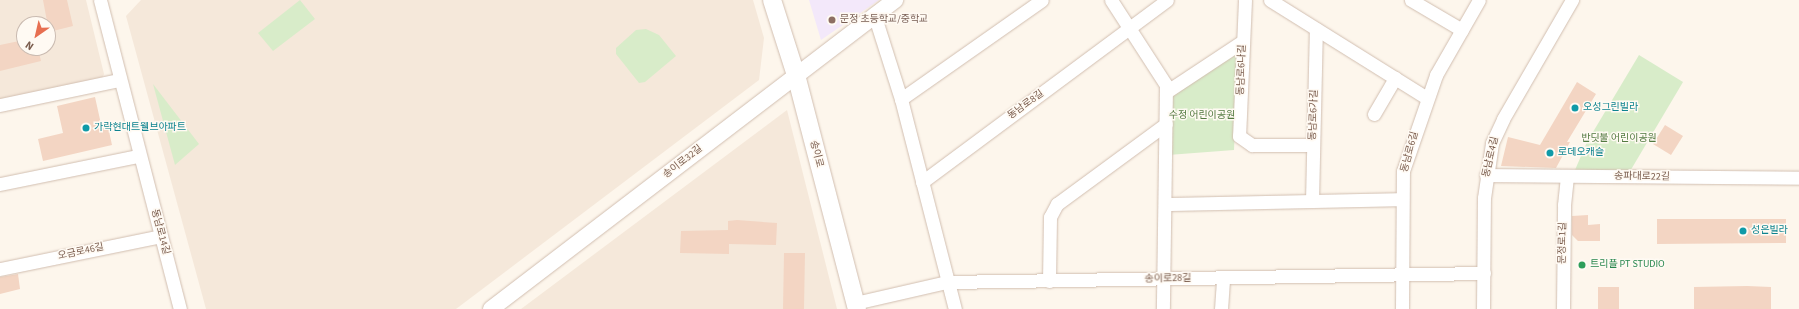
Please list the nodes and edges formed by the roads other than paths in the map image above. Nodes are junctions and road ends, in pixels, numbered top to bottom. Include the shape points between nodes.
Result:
1 (100, 0) edge
2 (772, 0) edge
3 (895, 0) edge
4 (1042, 0) edge
5 (1111, 0) edge
6 (1167, 0) edge
7 (1245, 0) edge
8 (1270, 0) edge
9 (1411, 0) edge
10 (1479, 0) edge
11 (1572, 0) edge
12 (874, 14) junction
13 (1129, 28) junction
14 (1316, 29) junction
15 (1462, 30) junction
16 (1243, 40) junction
17 (796, 75) junction
18 (1395, 78) junction
19 (119, 80) junction
20 (1166, 92) junction
21 (1427, 98) junction
22 (901, 100) junction
23 (0, 106) edge
24 (1374, 114) dead end
25 (1166, 124) junction
26 (1313, 145) junction
27 (138, 156) junction
28 (1486, 175) junction
29 (1567, 177) junction
30 (1799, 178) edge
31 (922, 182) junction
32 (0, 184) edge
33 (1402, 199) junction
34 (1312, 200) junction
35 (1165, 204) junction
36 (161, 236) junction
37 (0, 269) edge
38 (1484, 273) junction
39 (1402, 277) junction
40 (1163, 279) junction
41 (1223, 279) junction
42 (1049, 281) junction
43 (947, 282) junction
44 (856, 306) edge
45 (180, 309) edge
46 (491, 309) edge
47 (955, 309) edge
48 (1163, 309) edge
49 (1221, 309) edge
50 (1402, 309) edge
51 (1483, 309) edge
52 (1563, 309) edge

1 - 19 street, 동남로14길
2 - 17 main road, 송이로
3 - 12 street, 송이로32길
4 - 22 street
5 - 13 street
6 - 13 street, 동남로8길
7 - 16 street, 동남로6나길
8 - 14 street
9 - 15 street
10 - 15 street, 동남로6길
11 - 28 street, 동남로4길 via 1503,119 1492,143
12 - 17 street, 송이로32길
12 - 22 street
13 - 20 street via 1166,85
13 - 31 street, 동남로8길
14 - 18 street
14 - 26 street, 동남로6가길
15 - 21 street, 동남로6길 via 1436,75
16 - 20 street
16 - 26 street, 동남로6나길 via 1239,136 1252,145
17 - 44 main road, 송이로
17 - 46 street, 송이로32길
18 - 21 street
18 - 24 street
19 - 23 street
19 - 27 street, 동남로14길
20 - 25 street
21 - 33 street, 동남로6길 via 1403,171
22 - 31 street
25 - 35 street
25 - 42 street via 1056,204 1050,217
26 - 34 street, 동남로6가길
27 - 32 street
27 - 36 street, 동남로14길
28 - 29 street, 송파대로22길
28 - 38 street, 동남로4길
29 - 30 street, 송파대로22길
29 - 52 street, 문정로1길 via 1564,205
31 - 43 street
33 - 34 street
33 - 39 street, 동남로6길
34 - 35 street
35 - 40 street
36 - 37 street, 오금로46길
36 - 45 street, 동남로14길
38 - 39 street, 송이로28길
38 - 51 street, 동남로4길
39 - 41 street, 송이로28길
39 - 50 street, 동남로6길
40 - 41 street, 송이로28길
40 - 42 street, 송이로28길
40 - 48 street
41 - 49 street
42 - 43 street, 송이로28길
43 - 44 street, 송이로28길
43 - 47 street

